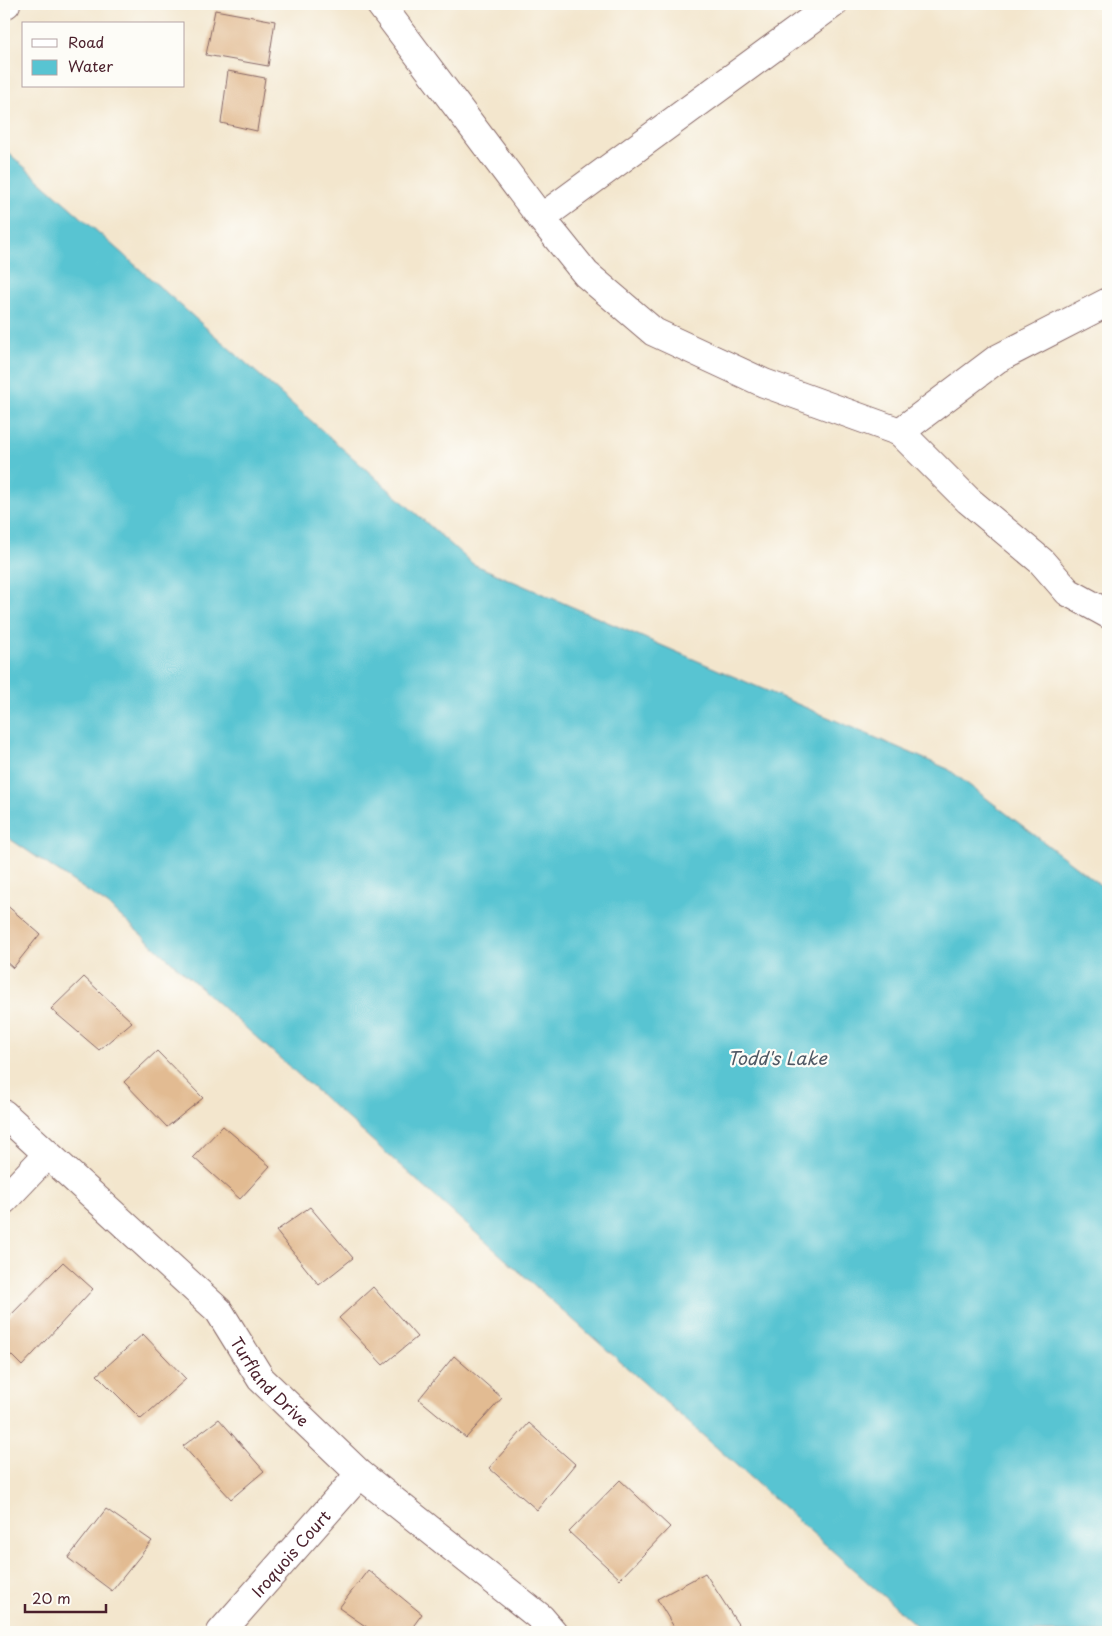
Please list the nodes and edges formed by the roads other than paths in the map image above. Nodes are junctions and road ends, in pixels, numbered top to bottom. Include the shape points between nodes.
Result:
1 (380, 4) edge
2 (833, 4) edge
3 (541, 218) junction
4 (1108, 302) edge
5 (900, 432) junction
6 (1108, 614) edge
7 (4, 1114) edge
8 (47, 1155) junction
9 (4, 1200) edge
10 (360, 1474) junction
11 (221, 1632) edge
12 (553, 1632) edge

1 - 3 street
2 - 3 street
3 - 5 street via 586,274 654,332 764,383
4 - 5 street via 997,359
5 - 6 street via 968,500 1041,561 1068,592
7 - 8 street, Turfland Drive
8 - 9 street
8 - 10 street, Turfland Drive via 220,1311 261,1379
10 - 11 street, Iroquois Court
10 - 12 street, Turfland Drive via 541,1618

